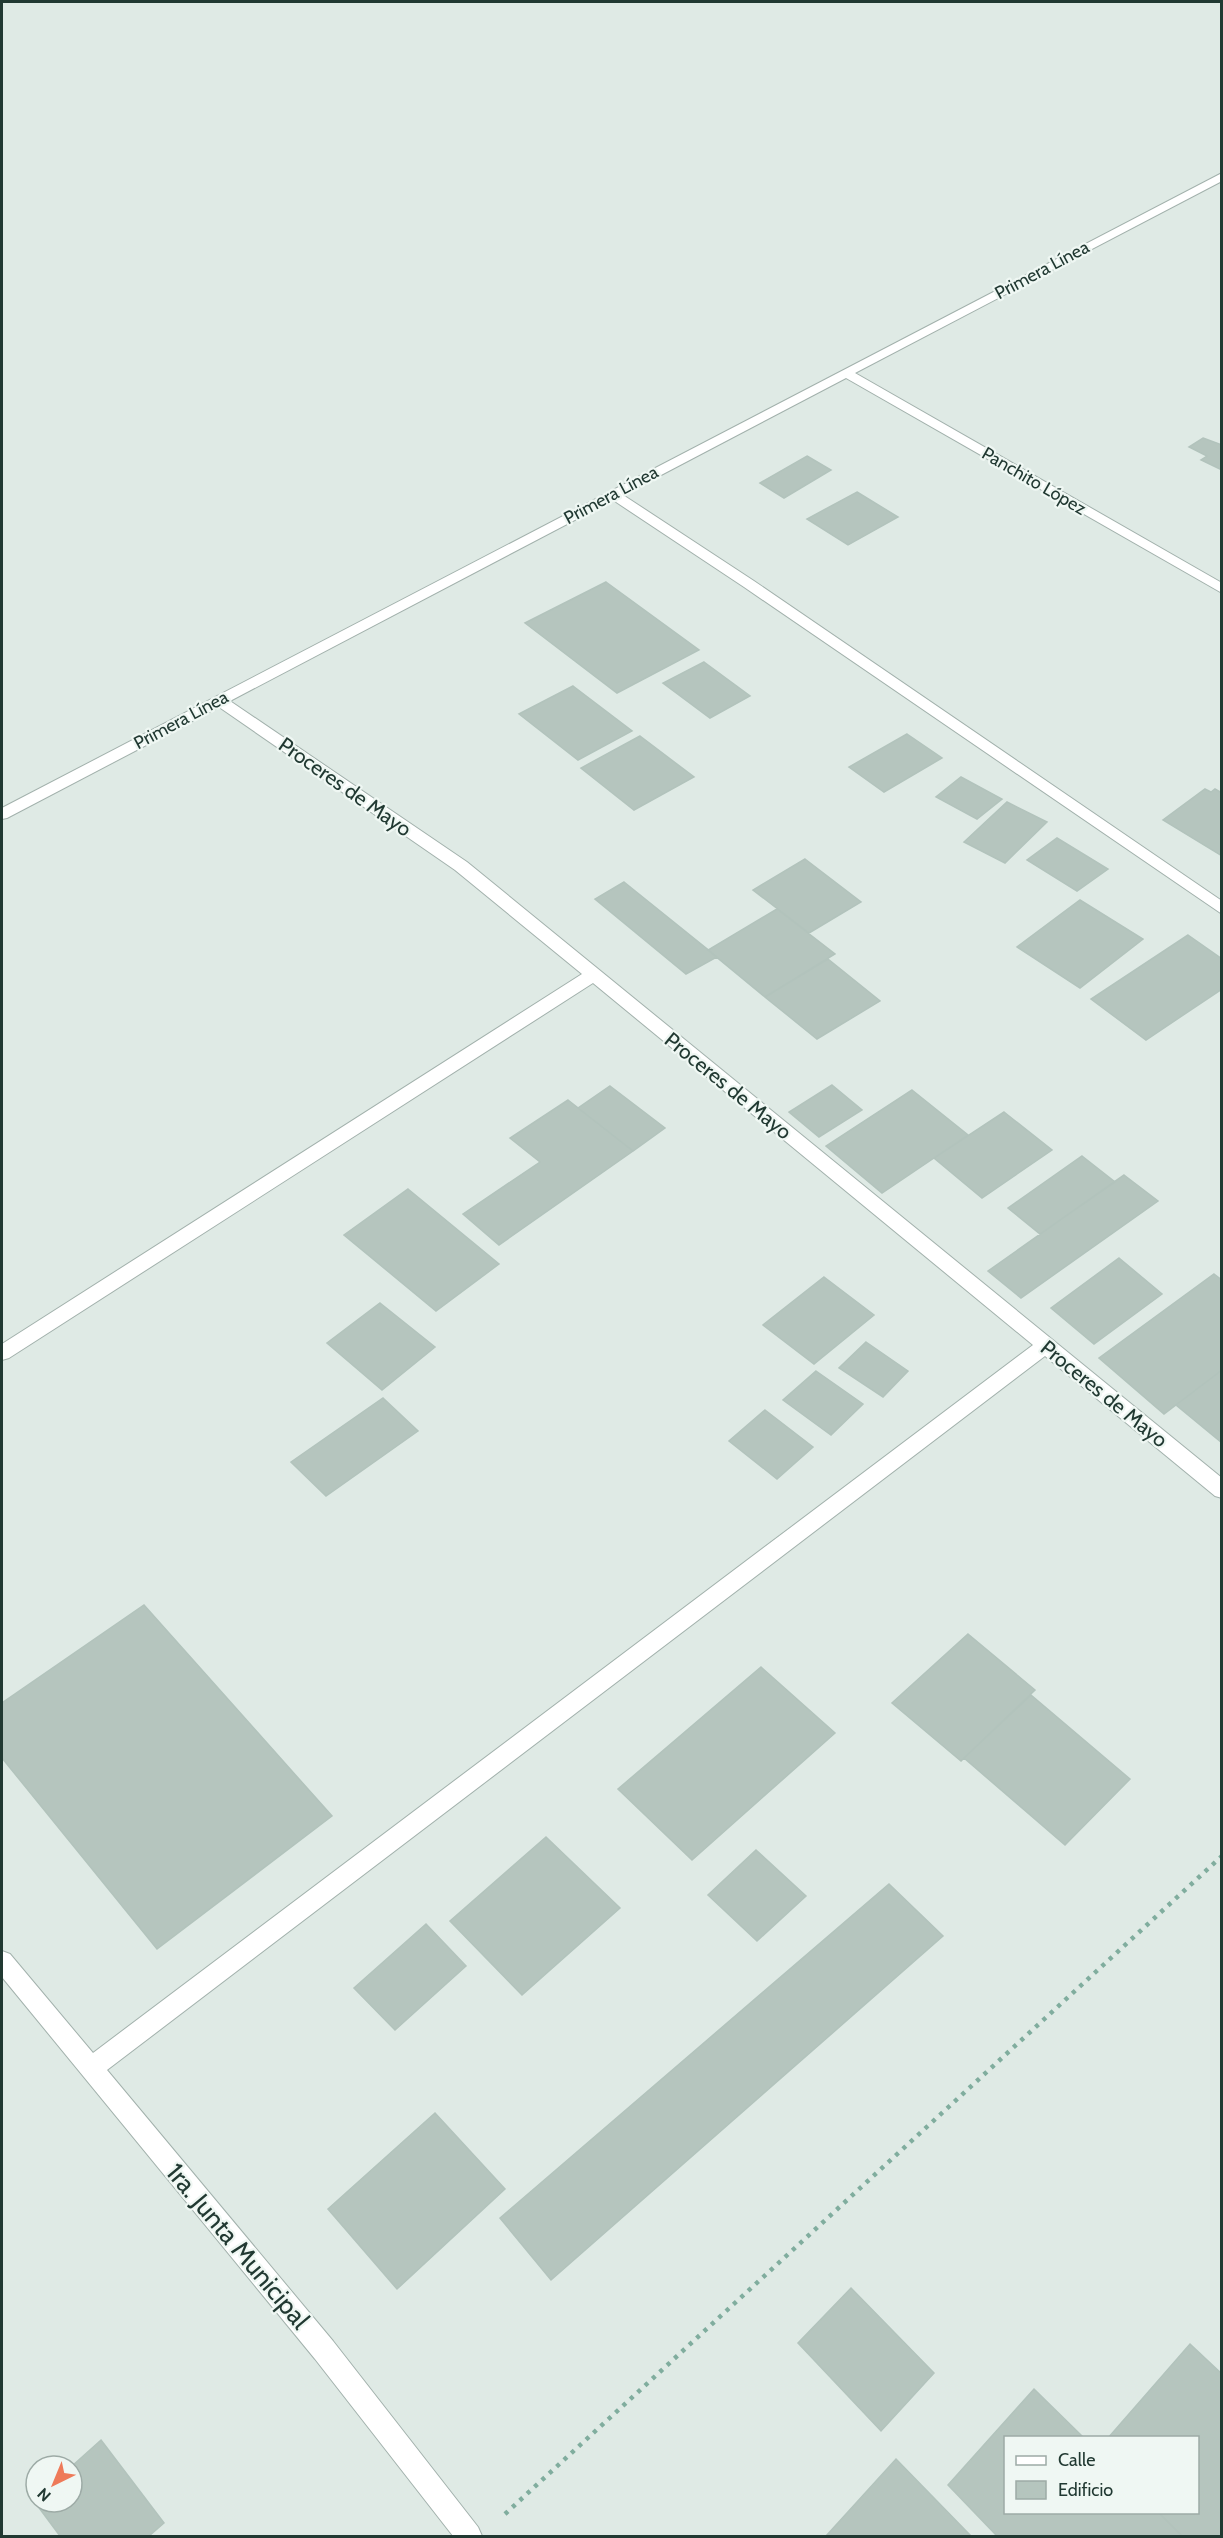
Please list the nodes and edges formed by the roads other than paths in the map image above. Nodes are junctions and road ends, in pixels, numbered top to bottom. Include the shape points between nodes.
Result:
1 (1221, 176) edge
2 (846, 373) junction
3 (613, 494) junction
4 (1221, 589) edge
5 (219, 700) junction
6 (2, 814) edge
7 (1221, 909) edge
8 (593, 975) junction
9 (1045, 1346) junction
10 (2, 1353) edge
11 (1221, 1491) edge
12 (2, 1961) edge
13 (91, 2068) junction
14 (469, 2536) edge

1 - 2 street, Primera Línea
2 - 3 street, Primera Línea
2 - 4 street, Panchito López
3 - 5 street, Primera Línea
3 - 7 street
5 - 6 street, Primera Línea
5 - 8 street, Proceres de Mayo via 461,866
8 - 9 street, Proceres de Mayo
8 - 10 street
9 - 11 street, Proceres de Mayo
9 - 13 street
12 - 13 street, 1ra. Junta Municipal
13 - 14 street, 1ra. Junta Municipal via 324,2350

